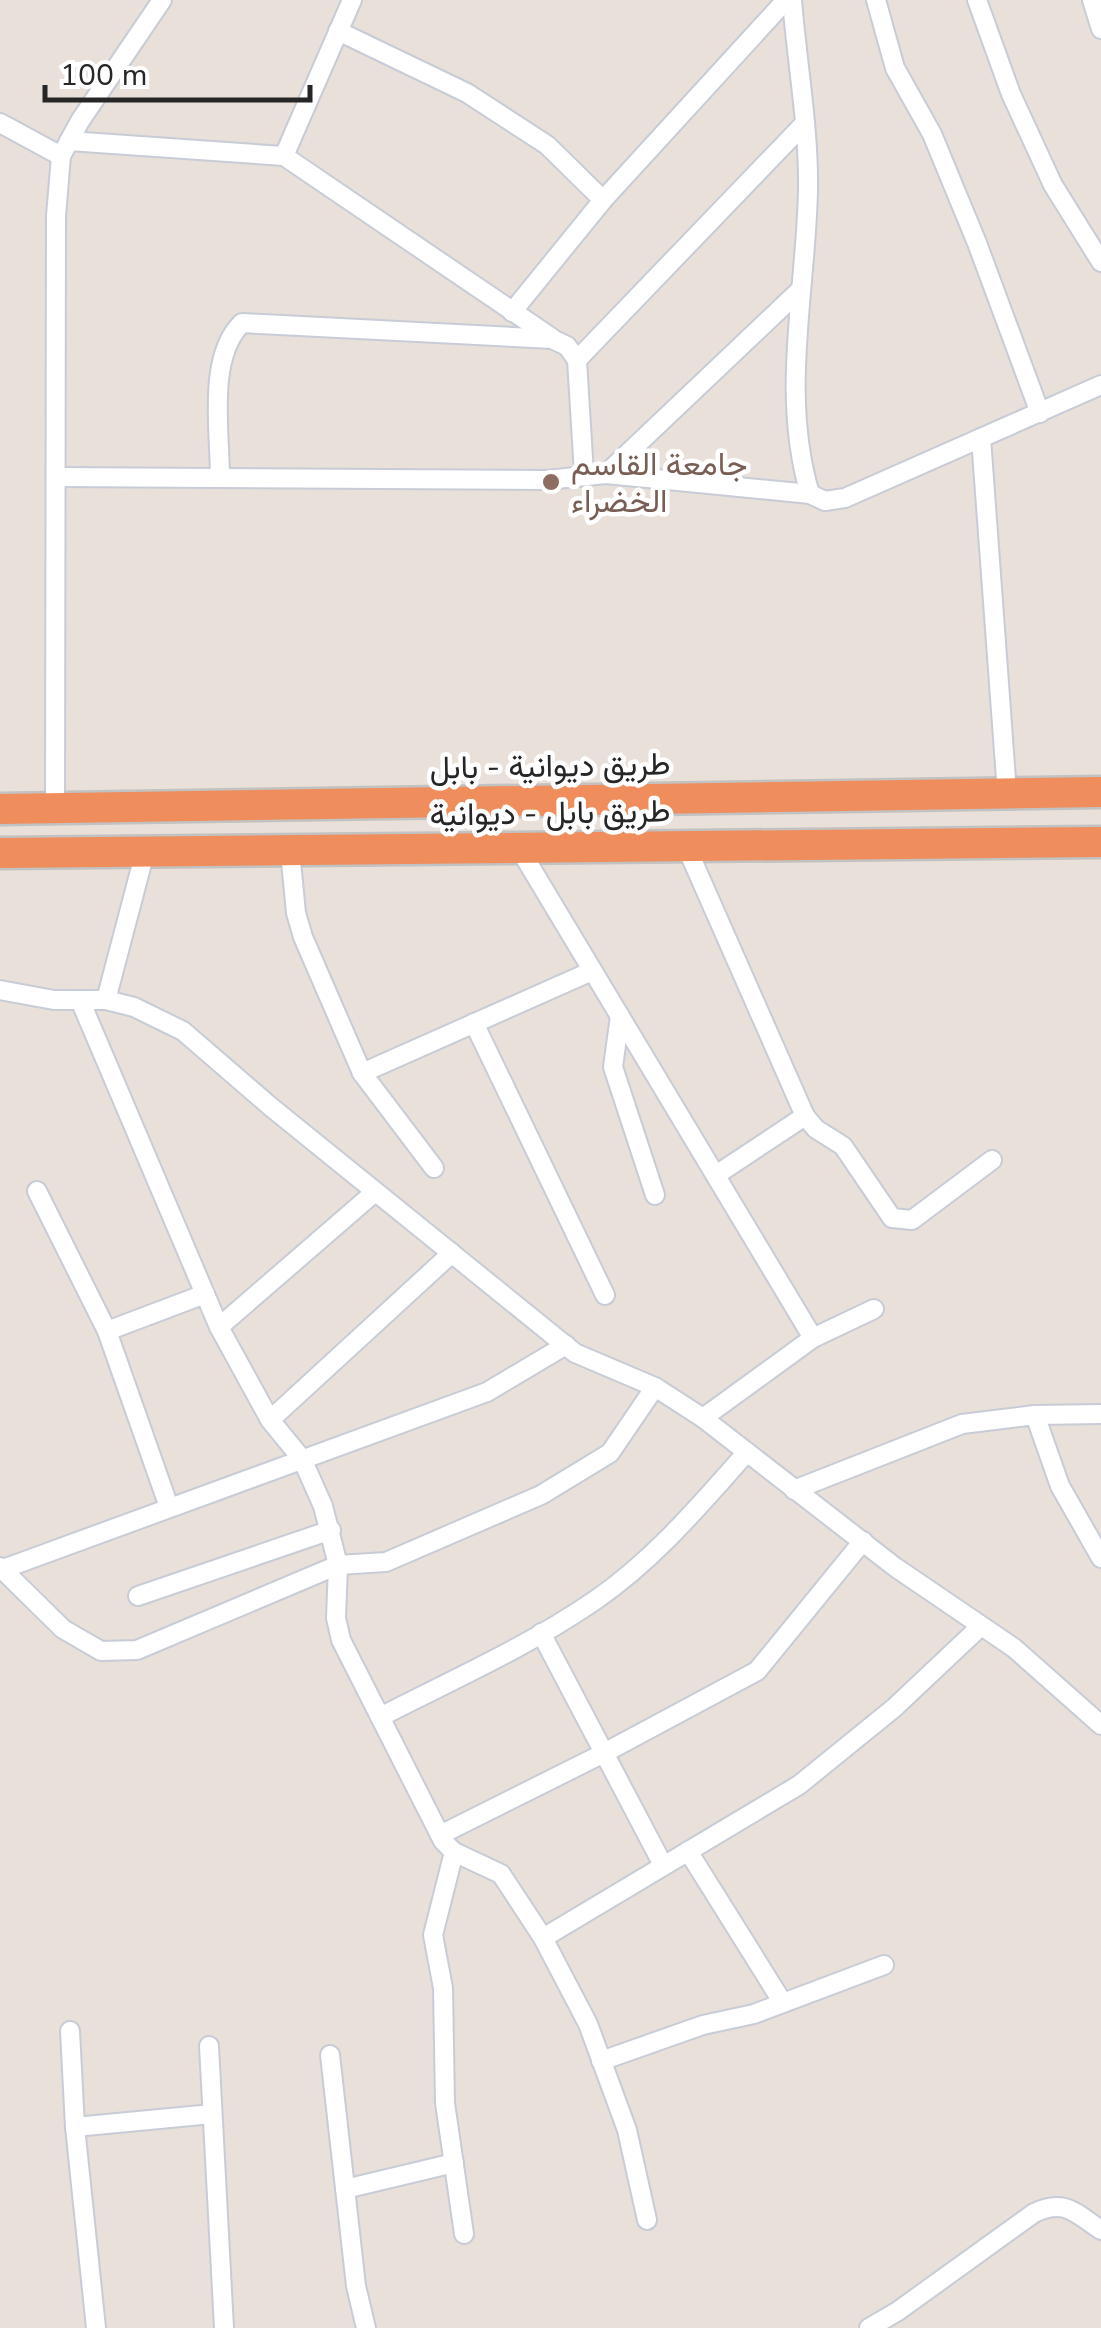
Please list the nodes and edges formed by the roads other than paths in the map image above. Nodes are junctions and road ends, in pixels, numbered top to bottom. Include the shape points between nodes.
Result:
1 (162, 0) edge
2 (352, 0) edge
3 (789, 0) edge
4 (876, 0) edge
5 (977, 0) edge
6 (1092, 0) edge
7 (1101, 29) edge
8 (338, 31) junction
9 (0, 123) edge
10 (802, 125) junction
11 (65, 149) junction
12 (284, 156) junction
13 (604, 200) junction
14 (1101, 262) edge
15 (800, 290) junction
16 (512, 312) junction
17 (552, 339) junction
18 (577, 360) junction
19 (1101, 385) edge
20 (1040, 413) junction
21 (981, 438) junction
22 (584, 474) junction
23 (606, 474) junction
24 (56, 477) junction
25 (220, 478) junction
26 (810, 494) junction
27 (1101, 792) edge
28 (1007, 793) junction
29 (896, 795) junction
30 (840, 796) junction
31 (53, 808) junction
32 (0, 809) edge
33 (1101, 842) edge
34 (894, 844) junction
35 (836, 845) junction
36 (686, 846) junction
37 (519, 848) junction
38 (290, 851) junction
39 (145, 852) junction
40 (54, 853) junction
41 (0, 854) edge
42 (592, 971) junction
43 (0, 990) edge
44 (80, 1000) junction
45 (106, 1000) junction
46 (620, 1016) junction
47 (474, 1023) junction
48 (362, 1073) junction
49 (806, 1116) junction
50 (992, 1160) dead end
51 (434, 1168) dead end
52 (716, 1175) junction
53 (36, 1190) dead end
54 (375, 1192) junction
55 (655, 1195) dead end
56 (452, 1253) junction
57 (204, 1294) junction
58 (605, 1295) dead end
59 (874, 1309) dead end
60 (219, 1327) junction
61 (107, 1331) junction
62 (813, 1338) junction
63 (566, 1345) junction
64 (655, 1387) junction
65 (1101, 1414) edge
66 (1035, 1415) junction
67 (703, 1418) junction
68 (270, 1420) junction
69 (747, 1452) junction
70 (302, 1458) junction
71 (794, 1490) junction
72 (169, 1508) junction
73 (331, 1530) junction
74 (862, 1541) junction
75 (1101, 1558) edge
76 (338, 1565) junction
77 (1, 1568) edge
78 (138, 1596) dead end
79 (981, 1626) junction
80 (541, 1633) junction
81 (380, 1716) junction
82 (1101, 1724) edge
83 (606, 1752) junction
84 (440, 1835) junction
85 (688, 1851) junction
86 (454, 1852) junction
87 (663, 1865) junction
88 (543, 1938) junction
89 (884, 1965) dead end
90 (783, 2003) junction
91 (70, 2031) dead end
92 (209, 2046) dead end
93 (330, 2056) dead end
94 (602, 2061) junction
95 (212, 2114) junction
96 (75, 2127) junction
97 (454, 2163) junction
98 (345, 2189) junction
99 (647, 2220) dead end
100 (1101, 2230) edge
101 (464, 2234) dead end
102 (96, 2328) edge
103 (224, 2328) edge
104 (366, 2328) edge
105 (869, 2328) edge

1 - 11 street
2 - 8 street
3 - 10 street
3 - 13 street
4 - 20 street via 896,68 932,134
5 - 14 street via 1053,185
6 - 7 street
8 - 12 street
8 - 13 street via 467,93 547,145
9 - 11 street
10 - 15 street via 808,188
10 - 18 street
11 - 12 street
11 - 24 street via 56,216
12 - 16 street
13 - 16 street
15 - 23 street
15 - 26 street via 794,377 798,454
16 - 17 street
17 - 18 street
17 - 25 street via 242,322 220,359
18 - 22 street
19 - 20 street
20 - 21 street
21 - 26 street via 845,498 825,501
21 - 28 street
22 - 23 street
22 - 25 street via 546,480
23 - 26 street
24 - 25 street
24 - 31 street
27 - 28 highway, طريق ديوانية - بابل
28 - 29 highway, طريق ديوانية - بابل
29 - 30 highway, طريق ديوانية - بابل
29 - 34 highway via 880,820
30 - 31 highway, طريق ديوانية - بابل
30 - 35 highway via 854,822
31 - 32 highway, طريق ديوانية - بابل
31 - 40 highway via 42,819
33 - 34 highway, طريق بابل - ديوانية
34 - 35 highway, طريق بابل - ديوانية
35 - 36 highway, طريق بابل - ديوانية
36 - 37 highway, طريق بابل - ديوانية
36 - 49 street
37 - 38 highway, طريق بابل - ديوانية
37 - 42 street
38 - 39 highway, طريق بابل - ديوانية
38 - 48 street via 303,937
39 - 40 highway, طريق بابل - ديوانية
39 - 45 street
40 - 41 highway, طريق بابل - ديوانية
42 - 46 street
42 - 47 street
43 - 44 street
44 - 45 street
44 - 57 street
45 - 54 street via 183,1030
46 - 52 street
46 - 55 street via 612,1067
47 - 48 street
47 - 58 street
48 - 51 street
49 - 50 street via 842,1146 892,1218 902,1222
49 - 52 street
52 - 62 street
53 - 61 street
54 - 56 street
54 - 60 street
56 - 63 street
56 - 68 street
57 - 60 street
57 - 61 street
59 - 62 street
60 - 68 street
61 - 72 street
62 - 67 street
63 - 64 street
63 - 70 street via 487,1392
64 - 67 street
64 - 76 street via 610,1453 541,1495 386,1562
65 - 66 street
66 - 71 street via 962,1424
66 - 75 street via 1066,1497
67 - 69 street
68 - 70 street
69 - 71 street
69 - 80 street via 675,1532 597,1599
70 - 72 street
70 - 73 street
71 - 74 street
72 - 77 street
73 - 76 street
73 - 78 street
74 - 79 street
74 - 83 street via 757,1671
76 - 77 street via 136,1650 102,1651 63,1629
76 - 81 street via 341,1640
79 - 82 street
79 - 85 street via 799,1785
80 - 81 street
80 - 83 street
81 - 84 street
83 - 84 street
83 - 87 street
84 - 86 street
85 - 87 street
85 - 90 street
86 - 88 street via 501,1874
86 - 97 street via 433,1935 443,1988 445,2102
87 - 88 street
88 - 94 street
89 - 90 street
90 - 94 street
91 - 96 street
92 - 95 street
93 - 98 street
94 - 99 street via 627,2130
95 - 96 street
95 - 103 street
96 - 102 street
97 - 98 street
97 - 101 street
98 - 104 street
100 - 105 street via 1052,2204

